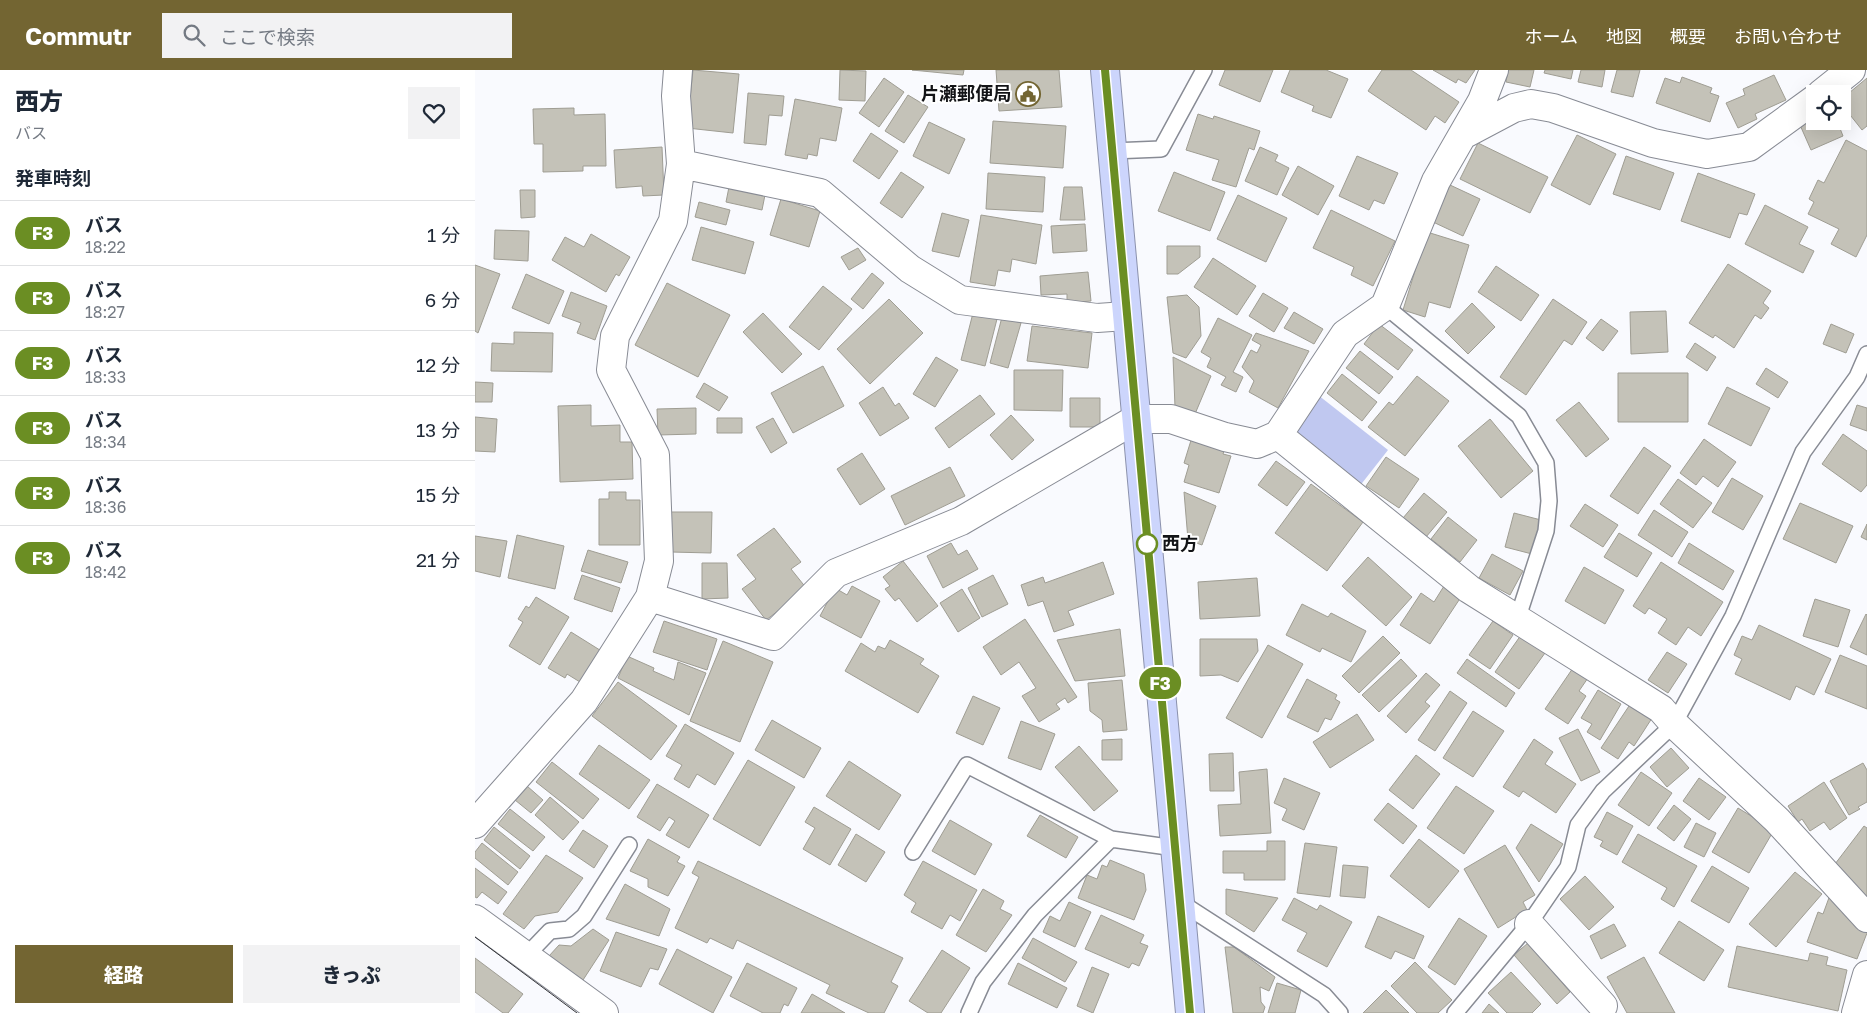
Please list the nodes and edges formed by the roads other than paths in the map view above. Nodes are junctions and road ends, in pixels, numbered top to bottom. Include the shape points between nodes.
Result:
1 (678, 70) edge
2 (1105, 70) edge
3 (1204, 70) edge
4 (1494, 70) edge
5 (1851, 70) edge
6 (1832, 85) edge
7 (1806, 106) edge
8 (1463, 135) junction
9 (1112, 151) junction
10 (681, 164) junction
11 (1385, 306) junction
12 (1126, 316) junction
13 (1867, 354) edge
14 (1136, 419) junction
15 (1278, 435) junction
16 (650, 597) junction
17 (1517, 620) junction
18 (1674, 724) junction
19 (475, 824) edge
20 (1111, 839) junction
21 (629, 845) dead end
22 (1175, 848) junction
23 (913, 852) dead end
24 (1180, 902) junction
25 (1867, 918) edge
26 (475, 919) edge
27 (1529, 924) junction
28 (526, 956) junction
29 (1867, 975) edge
30 (1603, 1006) dead end
31 (604, 1013) edge
32 (969, 1013) edge
33 (1190, 1013) edge
34 (1340, 1013) edge
35 (1455, 1013) edge
36 (1857, 1013) edge

1 - 10 street via 676,96
2 - 9 highway
3 - 9 lane via 1161,149
4 - 8 street via 1482,101
5 - 6 street
7 - 8 street via 1749,147 1707,154 1653,143 1553,108 1531,104 1513,108
8 - 11 street via 1436,181
9 - 12 highway
10 - 12 street via 820,193 910,269 960,300 1097,318
10 - 16 street via 673,221 615,336 611,370 655,455 659,561
11 - 15 street via 1345,334
11 - 17 lane via 1519,416 1546,463 1549,501 1546,531
12 - 14 highway
13 - 18 lane via 1857,377 1803,452 1733,616
14 - 15 street via 1171,419 1225,438 1257,444
14 - 16 street via 961,521 836,573 773,636
14 - 22 highway
15 - 17 street via 1469,589
16 - 19 street via 583,700
17 - 18 street via 1661,709
18 - 25 street via 1777,820
18 - 27 lane via 1603,791 1583,818 1578,825 1568,867
20 - 22 lane
20 - 23 lane via 967,765
20 - 32 lane via 1035,915 983,982
21 - 28 lane via 585,916 569,929 551,931
22 - 24 highway
24 - 33 highway
24 - 34 lane via 1324,995
26 - 28 street
27 - 30 street
27 - 35 lane
28 - 31 street
29 - 36 street

